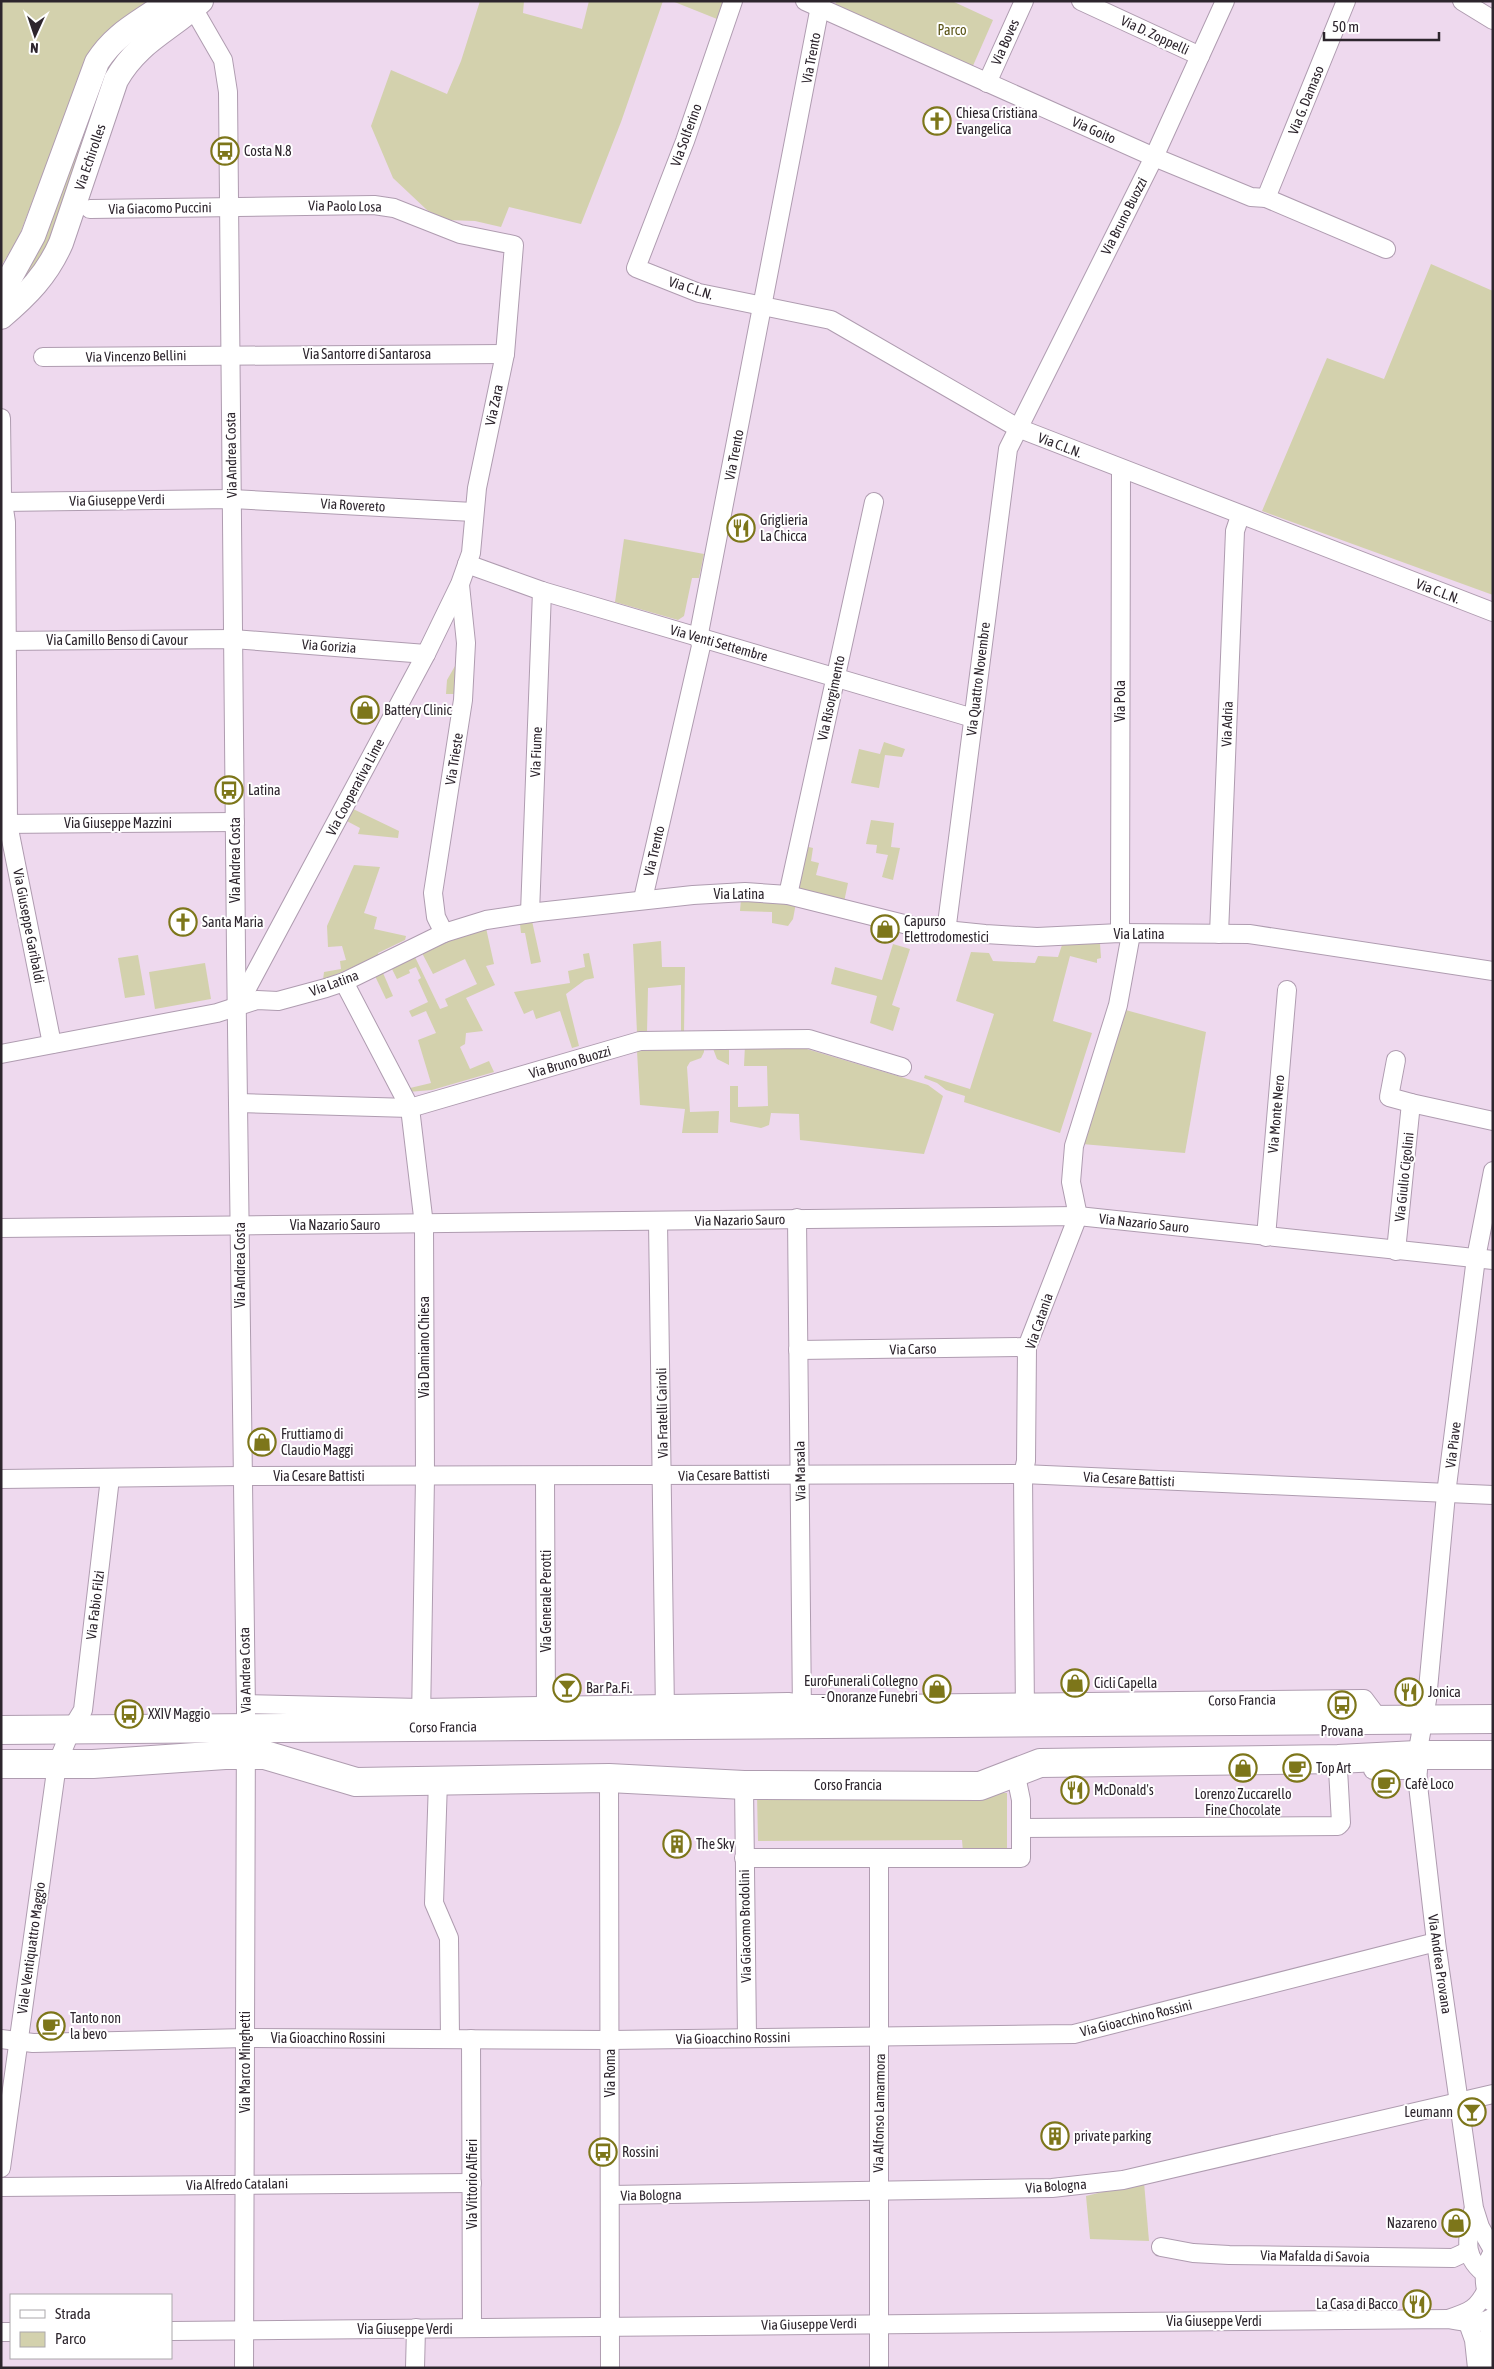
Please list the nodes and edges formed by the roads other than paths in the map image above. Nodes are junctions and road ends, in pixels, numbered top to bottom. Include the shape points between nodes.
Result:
1 (169, 1) edge
2 (733, 1) edge
3 (1024, 1) edge
4 (1082, 1) edge
5 (1225, 1) edge
6 (1346, 1) edge
7 (1462, 1) edge
8 (194, 4) edge
9 (815, 4) edge
10 (1493, 20) edge
11 (1200, 56) junction
12 (987, 83) junction
13 (1154, 157) junction
14 (1266, 198) junction
15 (229, 207) junction
16 (90, 209) dead end
17 (514, 245) joint
18 (1386, 249) dead end
19 (636, 268) joint
20 (1, 289) edge
21 (764, 307) junction
22 (1, 318) edge
23 (229, 354) junction
24 (505, 354) junction
25 (43, 357) dead end
26 (1, 418) edge
27 (1018, 428) junction
28 (1121, 469) junction
29 (232, 499) junction
30 (3, 502) edge
31 (874, 502) dead end
32 (473, 512) junction
33 (1240, 516) junction
34 (467, 564) junction
35 (460, 584) junction
36 (542, 591) junction
37 (1493, 612) edge
38 (699, 637) junction
39 (233, 640) junction
40 (5, 641) edge
41 (426, 654) junction
42 (835, 677) junction
43 (973, 718) junction
44 (235, 822) junction
45 (5, 824) edge
46 (788, 895) junction
47 (643, 899) junction
48 (530, 913) junction
49 (946, 932) junction
50 (444, 933) junction
51 (1125, 934) junction
52 (1218, 934) junction
53 (1493, 971) edge
54 (344, 982) junction
55 (1287, 990) dead end
56 (237, 1007) junction
57 (52, 1044) junction
58 (1, 1054) edge
59 (1396, 1060) dead end
60 (902, 1067) dead end
61 (238, 1103) junction
62 (1411, 1103) junction
63 (410, 1108) junction
64 (1493, 1121) edge
65 (1493, 1171) edge
66 (1078, 1216) junction
67 (797, 1218) junction
68 (658, 1221) junction
69 (424, 1225) junction
70 (240, 1226) junction
71 (1, 1228) edge
72 (1266, 1237) junction
73 (1396, 1250) junction
74 (1484, 1259) edge
75 (1027, 1347) junction
76 (798, 1350) junction
77 (800, 1474) junction
78 (1023, 1474) junction
79 (663, 1475) junction
80 (242, 1476) junction
81 (545, 1476) junction
82 (425, 1477) junction
83 (110, 1478) junction
84 (1, 1479) edge
85 (1446, 1494) junction
86 (1493, 1495) edge
87 (1025, 1712) junction
88 (665, 1714) junction
89 (802, 1714) junction
90 (546, 1716) junction
91 (421, 1718) junction
92 (1423, 1719) junction
93 (1493, 1719) edge
94 (246, 1729) junction
95 (1, 1730) edge
96 (71, 1730) junction
97 (1493, 1755) edge
98 (1417, 1763) junction
99 (1, 1764) edge
100 (57, 1764) junction
101 (1338, 1764) junction
102 (1015, 1771) junction
103 (609, 1778) junction
104 (438, 1782) junction
105 (744, 1785) junction
106 (1021, 1828) junction
107 (744, 1858) junction
108 (879, 1858) junction
109 (1436, 1942) junction
110 (450, 2034) junction
111 (880, 2036) junction
112 (747, 2037) junction
113 (246, 2038) junction
114 (471, 2040) junction
115 (610, 2040) junction
116 (10, 2041) edge
117 (1493, 2094) edge
118 (1458, 2102) junction
119 (1, 2168) edge
120 (472, 2183) junction
121 (245, 2184) junction
122 (1, 2188) edge
123 (878, 2191) junction
124 (610, 2196) junction
125 (1474, 2208) junction
126 (1161, 2247) dead end
127 (1493, 2250) edge
128 (1468, 2252) junction
129 (1490, 2280) edge
130 (1493, 2317) edge
131 (1448, 2319) junction
132 (1468, 2323) junction
133 (879, 2324) junction
134 (610, 2326) junction
135 (416, 2328) junction
136 (472, 2328) junction
137 (244, 2330) junction
138 (172, 2331) edge
139 (1493, 2331) edge
140 (244, 2368) edge
141 (415, 2368) edge
142 (610, 2368) edge
143 (880, 2368) edge
144 (1477, 2368) edge
145 (1482, 2368) edge

1 - 20 street, Via Echirolles via 120,34 97,62 34,236
2 - 19 street, Via Solferino via 685,141
3 - 12 street, Via Boves
4 - 11 street, Via D. Zoppelli
5 - 11 street, Via Bruno Buozzi
6 - 14 street, Via G. Damaso
7 - 10 street
8 - 15 street, Via Andrea Costa via 226,69
8 - 22 street, Via Echirolles via 133,54 124,66 116,80 51,265 26,297
9 - 12 street, Via Goito
9 - 21 street, Via Trento
11 - 13 street, Via Bruno Buozzi
12 - 13 street, Via Goito
13 - 14 street, Via Goito via 1252,197
13 - 27 street, Via Bruno Buozzi
14 - 18 street, Via Goito
15 - 16 street, Via Giacomo Puccini
15 - 17 street, Via Paolo Losa via 374,205 394,208 460,234
15 - 23 street, Via Andrea Costa
17 - 24 street, Via Zara
19 - 21 street, Via C.L.N. via 699,293
21 - 27 street, Via C.L.N. via 831,320
21 - 38 street, Via Trento
23 - 24 street, Via Santorre di Santarosa
23 - 25 street, Via Vincenzo Bellini
23 - 29 street, Via Andrea Costa
24 - 32 street, Via Zara
26 - 30 street, Via Giuseppe Garibaldi
27 - 28 street, Via C.L.N.
27 - 43 street, Via Quattro Novembre via 1008,449
28 - 33 street, Via C.L.N.
28 - 51 street, Via Pola
29 - 30 street, Via Giuseppe Verdi
29 - 32 street, Via Rovereto
29 - 39 street, Via Andrea Costa
30 - 40 street, Via Giuseppe Garibaldi
31 - 42 street, Via Risorgimento
32 - 34 street, Via Zara via 471,553
33 - 37 street, Via C.L.N.
33 - 52 street, Via Adria via 1234,531
34 - 35 street, Via Cooperativa Lime
34 - 36 street, Via Venti Settembre
35 - 41 street, Via Cooperativa Lime
35 - 50 street, Via Trieste via 466,643 463,700 433,893 436,917
36 - 38 street, Via Venti Settembre
36 - 48 street, Via Fiume
38 - 42 street, Via Venti Settembre
38 - 47 street, Via Trento via 701,646
39 - 40 street, Via Camillo Benso di Cavour
39 - 41 street, Via Gorizia
39 - 44 street, Via Andrea Costa
40 - 45 street, Via Giuseppe Garibaldi
41 - 56 street, Via Cooperativa Lime
42 - 43 street, Via Venti Settembre
42 - 46 street, Via Risorgimento
43 - 49 street, Via Quattro Novembre
44 - 45 street, Via Giuseppe Mazzini
44 - 56 street, Via Andrea Costa
45 - 57 street, Via Giuseppe Garibaldi
46 - 47 street, Via Latina via 745,892
46 - 49 street, Via Latina
47 - 48 street, Via Latina
48 - 50 street, Via Latina via 486,920
49 - 51 street, Via Latina via 1037,937
50 - 54 street, Via Latina
51 - 52 street, Via Latina
51 - 66 street via 1118,1005 1074,1146 1071,1182
52 - 53 street, Via Latina via 1249,934
54 - 56 street, Via Latina via 278,1001 257,1000
54 - 63 street, Via Damiano Chiesa
55 - 72 street, Via Monte Nero
56 - 57 street, Via Latina
56 - 61 street, Via Andrea Costa
57 - 58 street, Via Latina
59 - 62 street via 1389,1097
60 - 63 street, Via Bruno Buozzi via 809,1039 640,1042
61 - 63 street, Via Bruno Buozzi
61 - 70 street, Via Andrea Costa
62 - 64 street
62 - 73 street, Via Giulio Cigolini
63 - 69 street, Via Damiano Chiesa
65 - 74 street, Via Piave
66 - 67 street, Via Nazario Sauro
66 - 72 street, Via Nazario Sauro
66 - 75 street, Via Catania
67 - 68 street, Via Nazario Sauro
67 - 76 street, Via Marsala
68 - 69 street, Via Nazario Sauro
68 - 79 street, Via Fratelli Cairoli
69 - 70 street, Via Nazario Sauro
69 - 82 street, Via Damiano Chiesa
70 - 71 street, Via Nazario Sauro
70 - 80 street, Via Andrea Costa
72 - 73 street, Via Nazario Sauro
73 - 74 street, Via Nazario Sauro
74 - 85 street, Via Piave
75 - 76 street, Via Carso
75 - 78 street, Via Catania via 1026,1461
76 - 77 street, Via Marsala
77 - 78 street, Via Cesare Battisti
77 - 79 street, Via Cesare Battisti
77 - 89 street, Via Marsala
78 - 85 street, Via Cesare Battisti
78 - 87 street, Via Catania
79 - 81 street, Via Cesare Battisti
79 - 88 street, Via Fratelli Cairoli
80 - 82 street, Via Cesare Battisti
80 - 83 street, Via Cesare Battisti
80 - 94 street, Via Andrea Costa
81 - 82 street, Via Cesare Battisti
81 - 90 street, Via Generale Perotti
82 - 91 street, Via Damiano Chiesa
83 - 84 street, Via Cesare Battisti
83 - 96 street, Via Fabio Filzi via 83,1710
85 - 86 street, Via Cesare Battisti
85 - 92 street, Via Piave
87 - 89 main road, Corso Francia
87 - 92 main road, Corso Francia
88 - 89 main road, Corso Francia
88 - 90 main road, Corso Francia
90 - 91 main road, Corso Francia
91 - 94 main road, Corso Francia
92 - 93 main road, Corso Francia
92 - 98 street, Via Andrea Provana
94 - 96 main road, Corso Francia
94 - 100 main road, Corso Francia
94 - 104 main road, Corso Francia via 265,1755 356,1782
94 - 113 street, Via Marco Minghetti
95 - 96 main road, Corso Francia
96 - 100 street, Viale Ventiquattro Maggio
97 - 98 main road, Corso Francia
98 - 101 main road, Corso Francia
98 - 109 street, Via Andrea Provana
99 - 100 main road, Corso Francia
100 - 116 street, Viale Ventiquattro Maggio
101 - 102 main road, Corso Francia via 1040,1763
101 - 106 street via 1341,1823 1338,1826
102 - 105 main road, Corso Francia via 980,1786
102 - 106 street via 1021,1800
103 - 104 main road, Corso Francia
103 - 105 main road, Corso Francia
103 - 115 street, Via Roma
104 - 110 street via 434,1903 450,1938
105 - 107 street, Via Giacomo Brodolini
106 - 108 street via 1021,1858
107 - 108 street
107 - 112 street, Via Giacomo Brodolini
108 - 111 street, Via Alfonso Lamarmora
109 - 111 street, Via Gioacchino Rossini via 1074,2034
109 - 118 street, Via Andrea Provana
110 - 113 street, Via Gioacchino Rossini
110 - 114 street, Via Gioacchino Rossini
111 - 112 street, Via Gioacchino Rossini
111 - 123 street, Via Alfonso Lamarmora
112 - 115 street, Via Gioacchino Rossini
113 - 116 street, Via Gioacchino Rossini
113 - 121 street, Via Marco Minghetti
114 - 115 street, Via Gioacchino Rossini
114 - 120 street, Via Vittorio Alfieri
115 - 124 street, Via Roma
116 - 119 street, Viale Ventiquattro Maggio
117 - 118 street, Via Bologna
118 - 123 street, Via Bologna via 1122,2180 1052,2188
118 - 125 street, Via Andrea Provana
120 - 121 street, Via Alfredo Catalani
120 - 136 street, Via Vittorio Alfieri
121 - 122 street, Via Alfredo Catalani
121 - 137 street, Via Marco Minghetti
123 - 124 street, Via Bologna
123 - 133 street, Via Alfonso Lamarmora
124 - 134 street, Via Roma
125 - 127 street, Via Andrea Provana
125 - 128 street, Via Andrea Provana
126 - 128 street, Via Mafalda di Savoia via 1229,2255 1453,2258
128 - 129 street via 1477,2269
129 - 131 street, Via Giuseppe Verdi via 1480,2304 1465,2314
130 - 132 street, Via Giuseppe Verdi
131 - 132 street, Via Giuseppe Verdi
131 - 133 street, Via Giuseppe Verdi
132 - 144 street via 1474,2340
133 - 134 street, Via Giuseppe Verdi
133 - 143 street, Via Alfonso Lamarmora
134 - 136 street, Via Giuseppe Verdi
134 - 142 street, Via Roma
135 - 136 street, Via Giuseppe Verdi
135 - 137 street, Via Giuseppe Verdi
135 - 141 street
137 - 138 street, Via Giuseppe Verdi
137 - 140 street, Via Marco Minghetti
139 - 145 street

